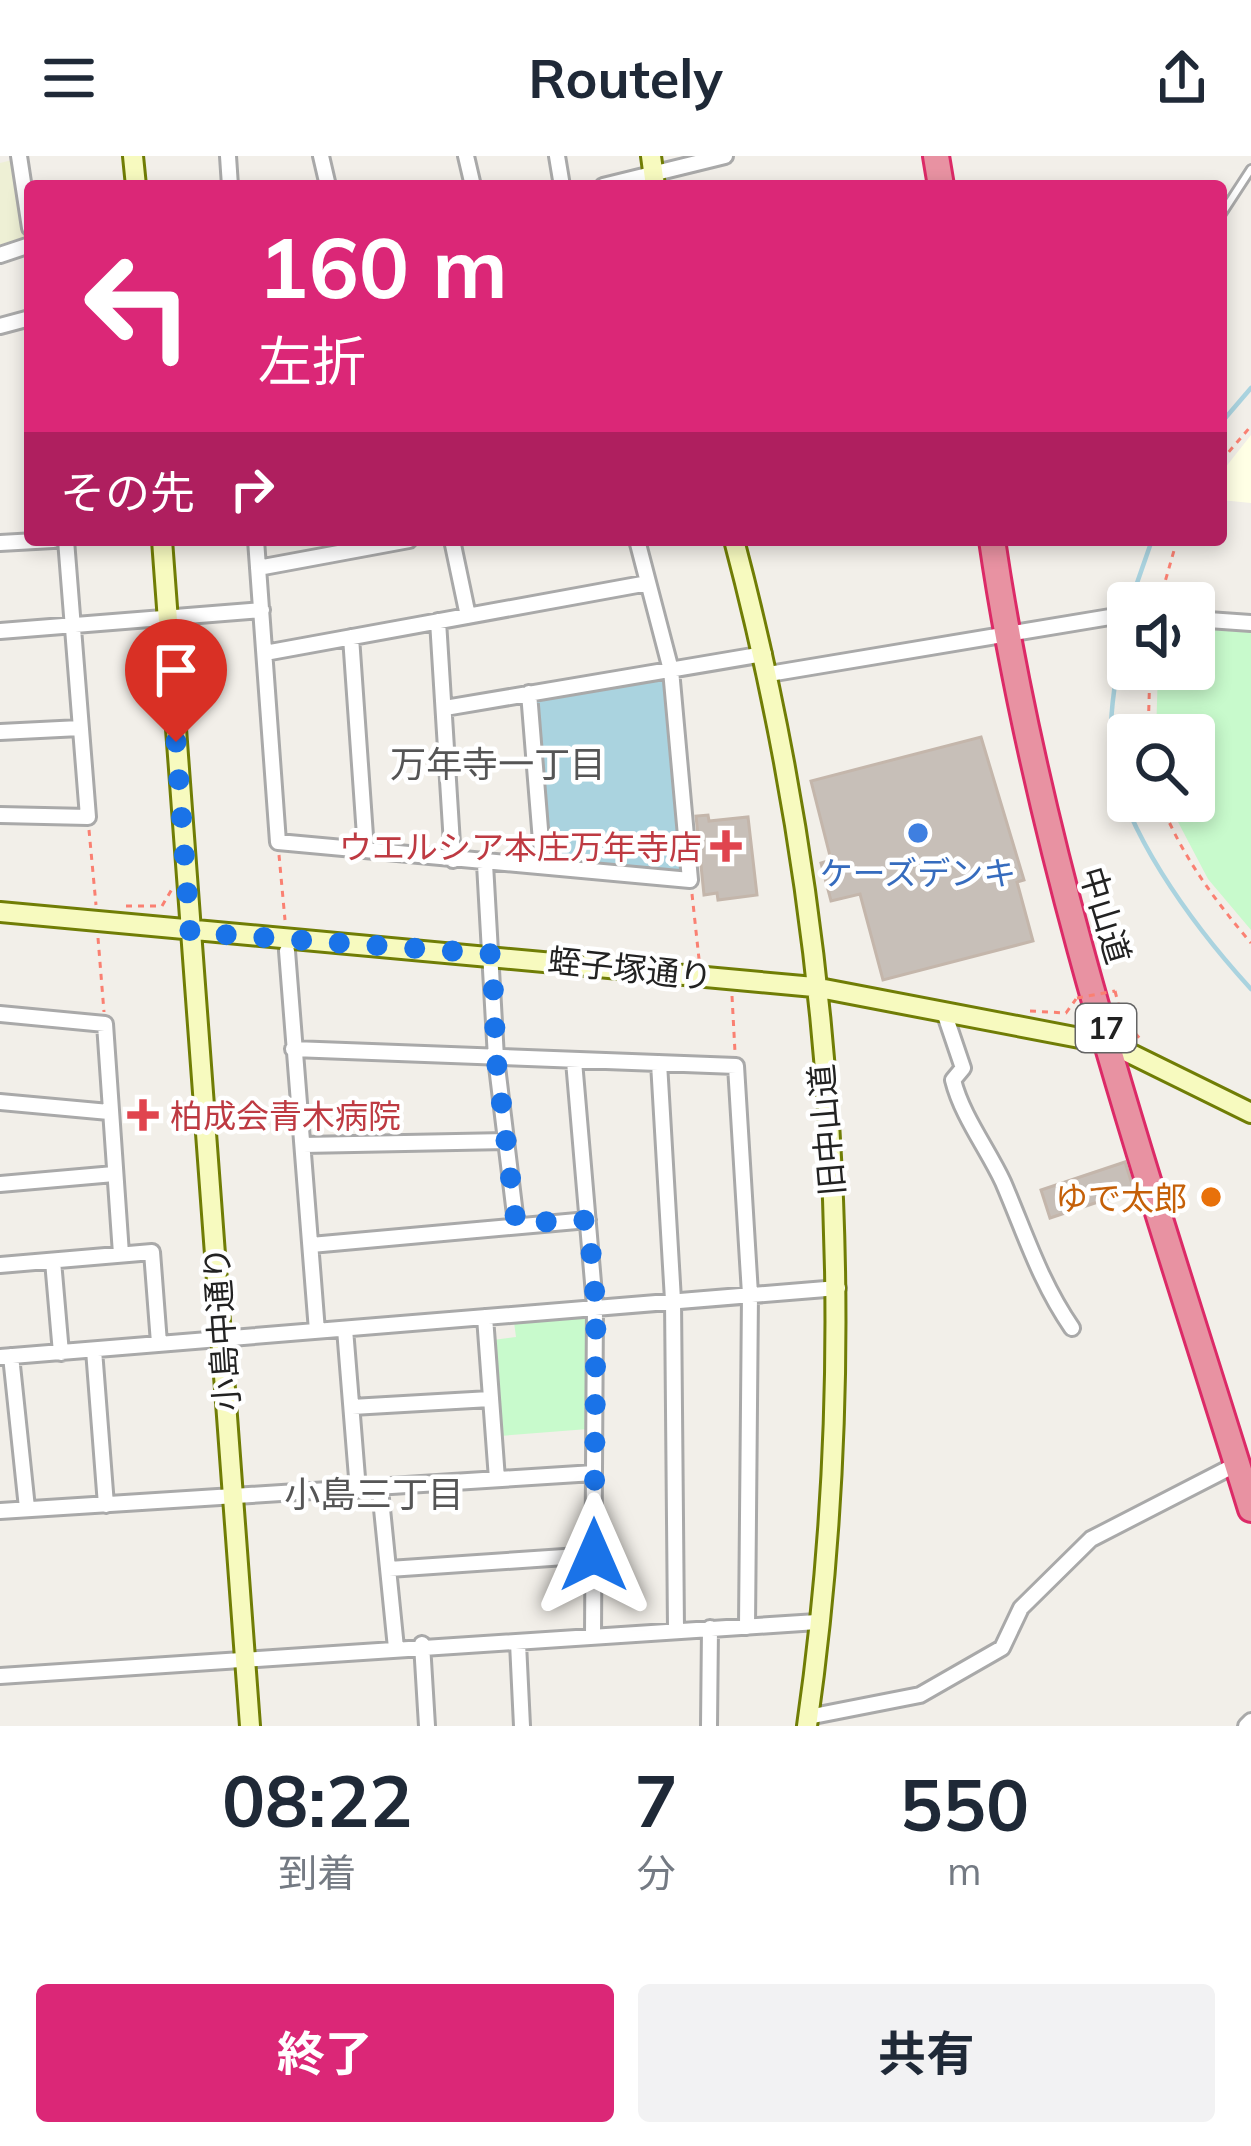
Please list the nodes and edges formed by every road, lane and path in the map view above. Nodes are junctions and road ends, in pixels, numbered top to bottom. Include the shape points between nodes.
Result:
1 (724, 156) edge
2 (20, 157) edge
3 (0, 163) edge
4 (1251, 169) edge
5 (654, 172) edge
6 (625, 180) edge
7 (1227, 206) edge
8 (1251, 426) edge
9 (1227, 454) edge
10 (67, 546) edge
11 (162, 546) edge
12 (256, 546) edge
13 (346, 546) edge
14 (453, 546) edge
15 (639, 546) edge
16 (736, 546) edge
17 (993, 546) edge
18 (1175, 546) edge
19 (258, 568) junction
20 (1165, 582) edge
21 (648, 583) junction
22 (262, 610) junction
23 (468, 616) junction
24 (1107, 616) edge
25 (167, 618) junction
26 (1215, 620) edge
27 (438, 621) junction
28 (1251, 622) edge
29 (74, 625) junction
30 (0, 631) edge
31 (1006, 632) junction
32 (351, 637) junction
33 (266, 653) junction
34 (766, 664) junction
35 (671, 670) junction
36 (529, 693) junction
37 (445, 708) junction
38 (80, 728) junction
39 (0, 732) edge
40 (0, 815) edge
41 (88, 817) junction
42 (1168, 822) edge
43 (278, 842) junction
44 (366, 850) junction
45 (453, 860) junction
46 (485, 864) junction
47 (543, 866) junction
48 (690, 880) junction
49 (96, 906) dead end
50 (0, 912) edge
51 (285, 920) dead end
52 (190, 932) junction
53 (98, 937) dead end
54 (1251, 943) edge
55 (287, 951) dead end
56 (492, 954) junction
57 (698, 958) dead end
58 (814, 987) junction
59 (732, 992) dead end
60 (1030, 1011) dead end
61 (944, 1012) junction
62 (0, 1014) edge
63 (105, 1024) junction
64 (1142, 1040) dead end
65 (1112, 1044) junction
66 (293, 1048) junction
67 (496, 1058) junction
68 (574, 1060) junction
69 (658, 1063) junction
70 (736, 1066) junction
71 (0, 1102) edge
72 (110, 1112) junction
73 (1251, 1113) edge
74 (507, 1142) junction
75 (303, 1144) junction
76 (114, 1174) junction
77 (0, 1184) edge
78 (588, 1220) junction
79 (516, 1223) junction
80 (311, 1245) junction
81 (121, 1254) junction
82 (53, 1261) junction
83 (0, 1265) edge
84 (838, 1288) junction
85 (750, 1294) junction
86 (673, 1300) junction
87 (596, 1306) junction
88 (485, 1317) junction
89 (1072, 1328) dead end
90 (345, 1329) junction
91 (317, 1331) junction
92 (222, 1340) junction
93 (159, 1343) junction
94 (94, 1350) junction
95 (61, 1353) junction
96 (6, 1357) edge
97 (490, 1399) junction
98 (352, 1407) junction
99 (1237, 1464) junction
100 (594, 1473) junction
101 (497, 1479) junction
102 (358, 1490) junction
103 (380, 1490) junction
104 (233, 1497) junction
105 (106, 1505) junction
106 (27, 1508) junction
107 (1251, 1509) edge
108 (0, 1511) edge
109 (594, 1555) junction
110 (389, 1569) junction
111 (817, 1622) junction
112 (748, 1627) junction
113 (710, 1628) junction
114 (676, 1629) junction
115 (593, 1635) junction
116 (518, 1643) junction
117 (422, 1644) junction
118 (396, 1648) junction
119 (245, 1659) junction
120 (0, 1676) edge
121 (808, 1721) edge
122 (250, 1726) edge
123 (428, 1726) edge
124 (522, 1726) edge
125 (709, 1726) edge

1 - 5 street
2 - 3 street
4 - 7 lane
5 - 6 street
8 - 9 path
10 - 29 street
11 - 25 street, 小島中通り
12 - 19 street
13 - 19 street
14 - 23 street
15 - 21 street
16 - 34 street, 旧中山道
17 - 31 highway, 中山道 / 17
18 - 20 path
19 - 22 street
21 - 23 street
21 - 35 street
22 - 25 street
22 - 33 street
23 - 27 street
24 - 31 street
25 - 29 street
25 - 52 street, 小島中通り
26 - 28 street
27 - 32 street
27 - 37 street
29 - 30 street
29 - 38 street
31 - 34 street
31 - 65 highway, 中山道 / 17 via 1055,859
32 - 33 street
32 - 44 street
33 - 43 street
34 - 35 street
34 - 58 street, 旧中山道
35 - 36 street
35 - 48 street
36 - 37 street
36 - 47 street
37 - 45 street
38 - 39 street
38 - 41 street
40 - 41 street
41 - 49 path
42 - 54 path via 1206,889
43 - 44 street
43 - 51 path
44 - 45 street
45 - 46 street
46 - 47 street
46 - 56 street
47 - 48 street
48 - 57 path
50 - 52 street, 蛭子塚通り
52 - 56 street, 蛭子塚通り
52 - 92 street, 小島中通り
53 - 63 path
55 - 66 street
56 - 58 street, 蛭子塚通り
56 - 67 street
58 - 61 street, 蛭子塚通り
58 - 84 street, 旧中山道
59 - 70 path
60 - 64 path, bridge via 1066,1013 1078,996 1114,988 1122,1018
61 - 65 street, 蛭子塚通り
61 - 89 street via 963,1068 953,1080 959,1103 1002,1181 1043,1285
62 - 63 street
63 - 72 street
65 - 73 street, 蛭子塚通り
65 - 99 highway, 中山道 / 17
66 - 67 street
66 - 75 street
67 - 68 street
67 - 74 street
68 - 69 street
68 - 78 street
69 - 70 street
69 - 86 street
70 - 85 street
71 - 72 street
72 - 76 street
74 - 75 street
74 - 79 street
75 - 80 street
76 - 77 street
76 - 81 street
78 - 79 street
78 - 87 street
79 - 80 street
80 - 91 street
81 - 82 street
81 - 93 street via 152,1252
82 - 83 street
82 - 95 street
84 - 85 street
84 - 111 street, 旧中山道
85 - 86 street
85 - 112 street
86 - 87 street
86 - 114 street
87 - 88 street
87 - 100 street
88 - 90 street
88 - 97 street
90 - 91 street
90 - 98 street
91 - 92 street
92 - 93 street
92 - 104 street, 小島中通り
93 - 94 street
94 - 95 street
94 - 105 street
95 - 96 street
96 - 106 street
97 - 98 street
97 - 101 street
98 - 102 street
99 - 107 highway, 中山道 / 17
99 - 121 street via 1090,1538 1021,1609 1002,1648 920,1695
100 - 101 street
100 - 109 street
101 - 103 street
102 - 103 street
102 - 104 street
103 - 110 street
104 - 105 street
104 - 119 street, 小島中通り
105 - 106 street
106 - 108 street
109 - 110 street
109 - 115 street
110 - 118 street
111 - 112 street
111 - 121 street, 旧中山道
112 - 113 street
113 - 114 street
113 - 125 street
114 - 115 street
115 - 116 street
116 - 117 street
116 - 124 street
117 - 118 street
117 - 123 street
118 - 119 street
119 - 120 street
119 - 122 street, 小島中通り

